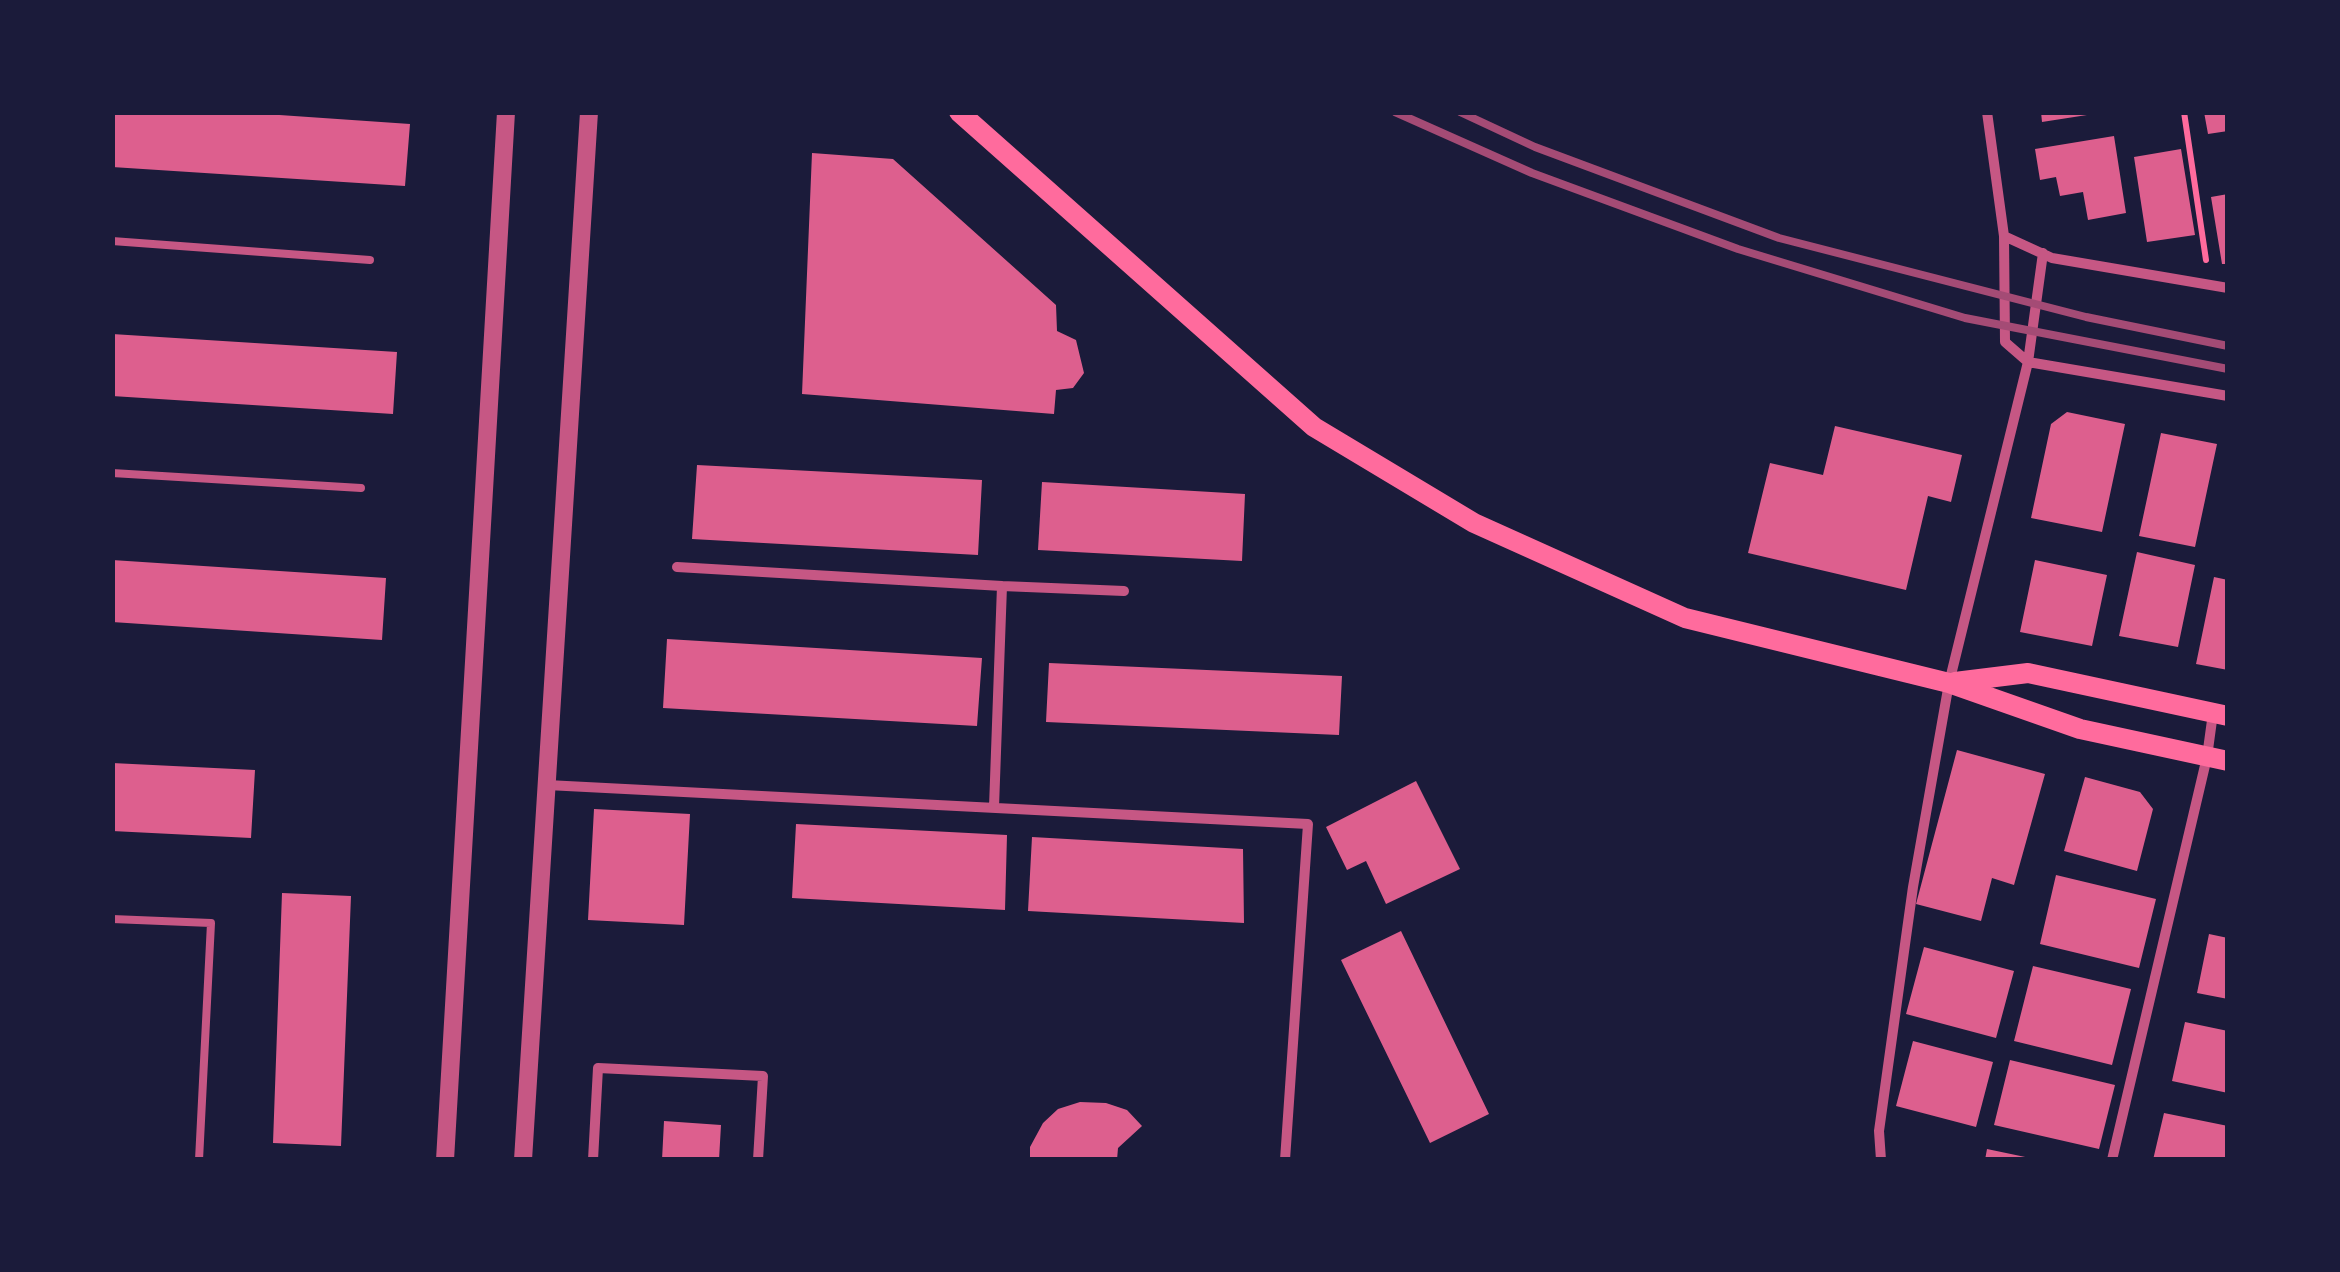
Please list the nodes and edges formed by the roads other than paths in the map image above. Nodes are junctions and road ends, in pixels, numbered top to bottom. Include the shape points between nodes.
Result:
1 (506, 112) edge
2 (588, 112) edge
3 (959, 112) edge
4 (1987, 112) edge
5 (2004, 236) junction
6 (112, 242) edge
7 (2047, 256) junction
8 (370, 260) dead end
9 (2228, 288) edge
10 (2028, 362) junction
11 (2228, 396) edge
12 (112, 473) edge
13 (361, 488) dead end
14 (676, 567) dead end
15 (1002, 586) junction
16 (1124, 591) dead end
17 (1949, 683) junction
18 (2220, 715) edge
19 (2217, 759) edge
20 (548, 785) junction
21 (994, 807) junction
22 (112, 919) edge
23 (199, 1160) edge
24 (445, 1160) edge
25 (523, 1160) edge
26 (593, 1160) edge
27 (758, 1160) edge
28 (1284, 1160) edge
29 (1881, 1160) edge
30 (2112, 1160) edge

1 - 24 street
2 - 20 street
3 - 17 main road via 1314,427 1474,523 1685,618
4 - 5 street
5 - 7 street
5 - 10 street via 2005,342
6 - 8 lane
7 - 9 street
7 - 10 street
10 - 11 street
10 - 17 street
12 - 13 lane
14 - 15 street
15 - 16 street
15 - 21 street
17 - 18 main road via 2028,673
17 - 19 main road via 2080,729
17 - 29 street via 1912,887 1878,1131
18 - 19 street
19 - 30 street
20 - 21 street
20 - 25 street
21 - 28 street via 1308,824
22 - 23 lane via 211,923
26 - 27 street via 598,1068 763,1076

